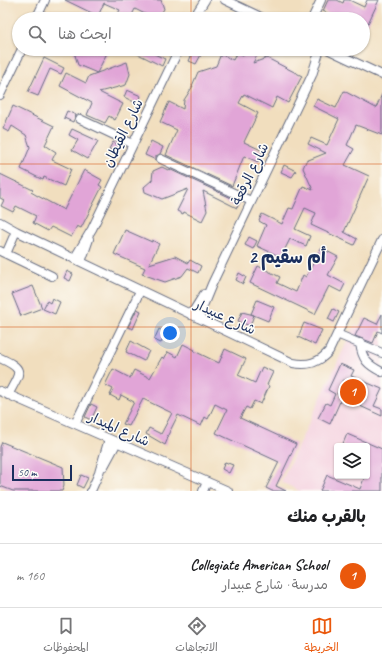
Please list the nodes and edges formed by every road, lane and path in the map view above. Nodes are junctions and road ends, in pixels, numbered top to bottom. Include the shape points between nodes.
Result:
1 (45, 0) edge
2 (199, 0) edge
3 (205, 0) edge
4 (225, 0) edge
5 (321, 0) edge
6 (39, 12) edge
7 (196, 12) edge
8 (198, 12) edge
9 (250, 12) edge
10 (315, 12) edge
11 (18, 56) edge
12 (176, 56) edge
13 (318, 56) edge
14 (323, 56) edge
15 (342, 56) edge
16 (312, 75) junction
17 (382, 75) edge
18 (2, 84) edge
19 (0, 95) edge
20 (80, 119) dead end
21 (133, 144) junction
22 (161, 159) dead end
23 (251, 201) junction
24 (0, 222) edge
25 (16, 231) junction
26 (382, 240) edge
27 (3, 252) edge
28 (78, 260) junction
29 (52, 276) dead end
30 (140, 290) junction
31 (195, 317) junction
32 (337, 334) junction
33 (360, 343) junction
34 (382, 353) edge
35 (0, 358) edge
36 (382, 372) edge
37 (0, 391) edge
38 (8, 395) junction
39 (76, 424) junction
40 (113, 441) junction
41 (210, 486) edge
42 (91, 491) edge
43 (203, 491) edge
44 (228, 491) edge

1 - 6 street
2 - 7 street
3 - 8 street
4 - 9 street
5 - 10 street
11 - 18 street
12 - 21 street, شارع القيطان
13 - 16 street, شارع الرقعة
14 - 16 street, شارع الرقعة
15 - 17 street
16 - 23 street, شارع الرقعة
18 - 19 street
20 - 21 street
21 - 28 street, شارع القيطان
22 - 23 street
23 - 31 street, شارع الرقعة via 212,284 202,296
24 - 25 street, شارع عبيدار
25 - 27 street
25 - 28 street, شارع عبيدار
26 - 32 street, شارع عبيدار
27 - 29 street
28 - 30 street, شارع عبيدار
30 - 31 street, شارع عبيدار
30 - 39 street
31 - 32 street, شارع عبيدار via 299,364 313,363 325,356
32 - 33 street
33 - 34 street
33 - 36 street via 365,360
35 - 38 street via 14,365 18,371
37 - 38 street, شارع الميدار
38 - 39 street, شارع الميدار
39 - 40 street, شارع الميدار
40 - 41 street, شارع الميدار
40 - 42 street via 106,464
41 - 43 street
41 - 44 street, شارع الميدار

